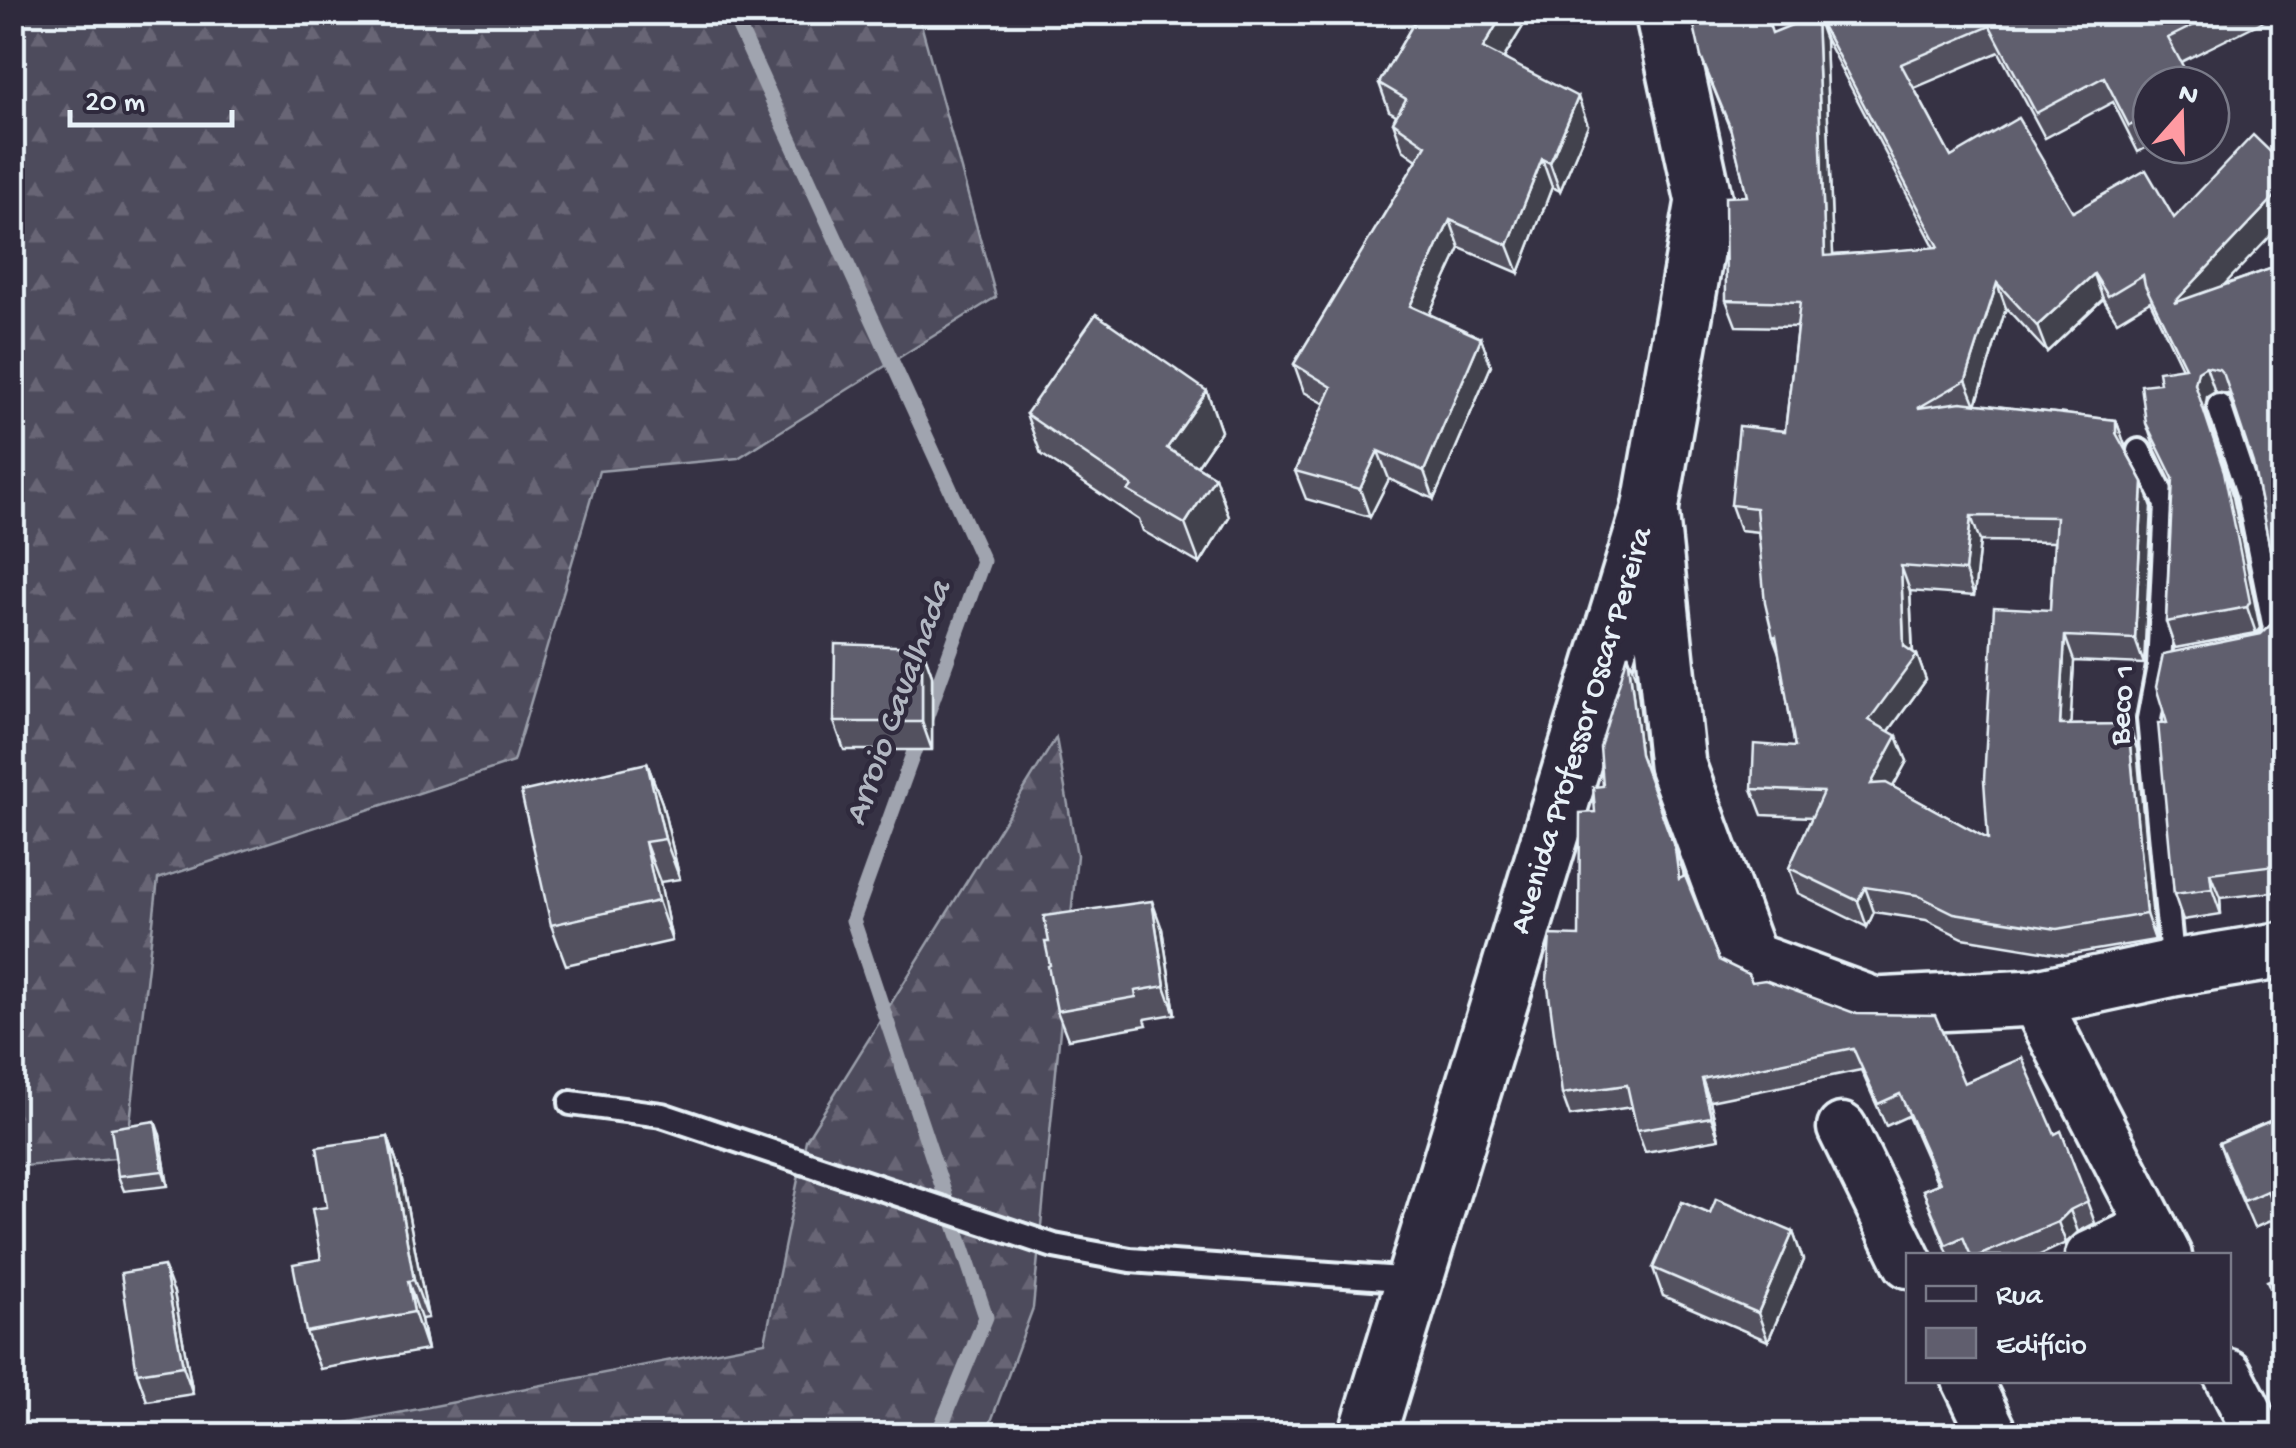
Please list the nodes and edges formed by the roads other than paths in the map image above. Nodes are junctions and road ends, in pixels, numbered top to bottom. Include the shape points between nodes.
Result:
1 (1663, 12) edge
2 (2219, 406) dead end
3 (2140, 451) dead end
4 (1650, 510) junction
5 (2245, 650) edge
6 (2284, 950) edge
7 (2173, 968) junction
8 (2034, 998) junction
9 (571, 1103) dead end
10 (1842, 1128) dead end
11 (2160, 1241) edge
12 (2104, 1253) edge
13 (1906, 1259) edge
14 (1415, 1280) junction
15 (2231, 1379) edge
16 (1968, 1383) edge
17 (2284, 1425) edge
18 (1367, 1436) edge
19 (1994, 1436) edge
20 (2262, 1436) edge

1 - 4 main road, Avenida Professor Oscar Pereira via 1704,202
2 - 5 lane via 2248,493 2275,628 2272,640
3 - 7 lane, Beco 1 via 2167,504 2168,664 2149,719
4 - 8 main road via 1677,765 1748,960 1875,1006
4 - 14 main road, Avenida Professor Oscar Pereira
6 - 7 main road
7 - 8 main road
8 - 11 street
9 - 14 lane via 662,1115 1054,1246 1130,1260
10 - 13 street
11 - 12 street
14 - 18 main road, Avenida Professor Oscar Pereira
15 - 20 street
16 - 19 street
17 - 20 street

